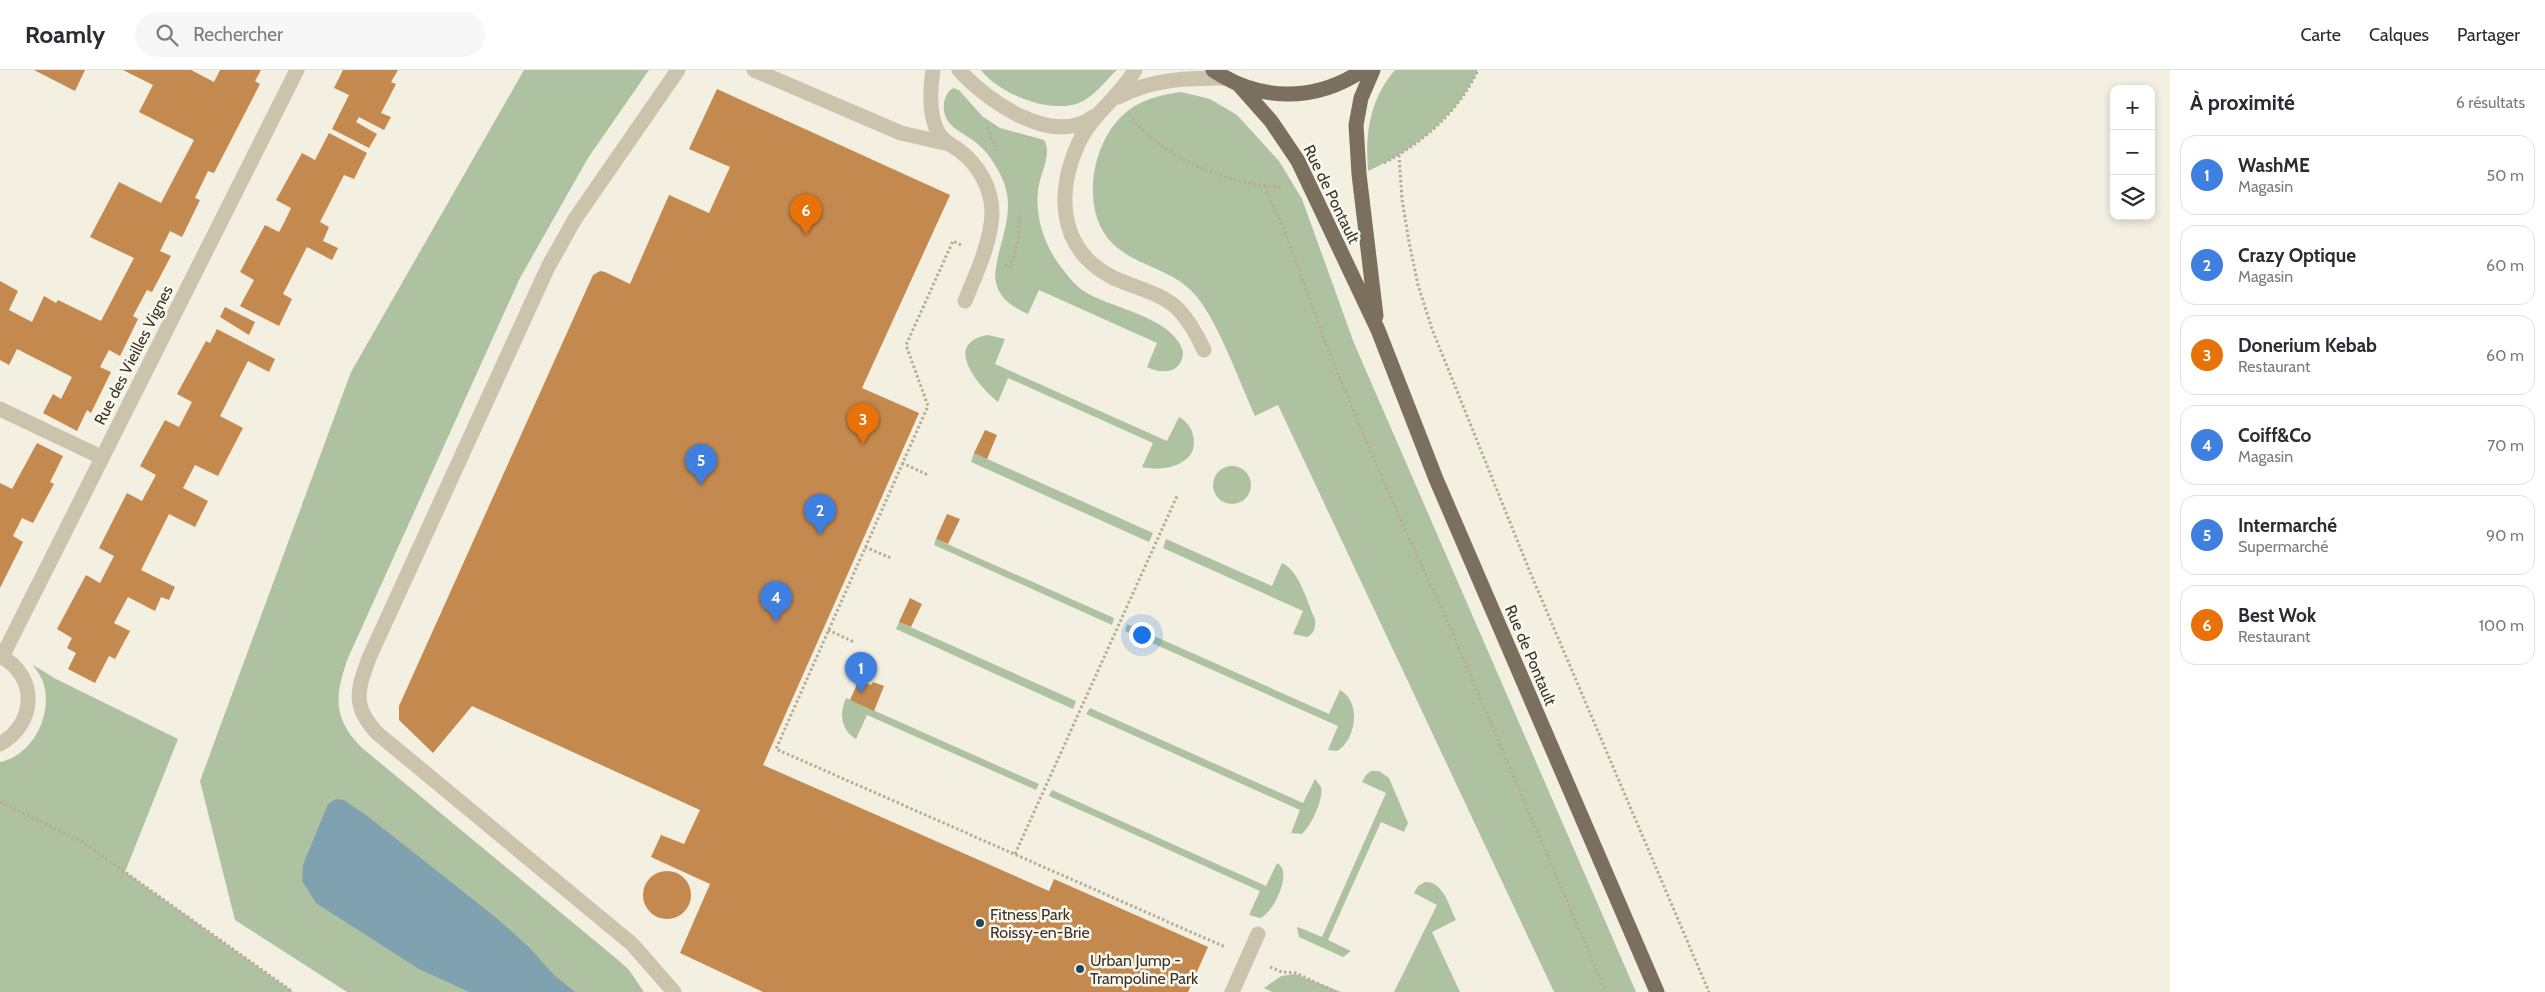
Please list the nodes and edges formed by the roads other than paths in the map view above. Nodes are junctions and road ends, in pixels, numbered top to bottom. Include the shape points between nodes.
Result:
1 (297, 70) edge
2 (678, 70) edge
3 (754, 70) edge
4 (933, 70) edge
5 (959, 70) edge
6 (1135, 70) edge
7 (1363, 70) edge
8 (1373, 70) edge
9 (1219, 74) edge
10 (1239, 85) junction
11 (1114, 99) junction
12 (1103, 110) junction
13 (950, 144) junction
14 (965, 301) dead end
15 (1378, 330) junction
16 (1204, 350) dead end
17 (0, 409) edge
18 (101, 457) junction
19 (1, 657) edge
20 (0, 744) edge
21 (1258, 934) dead end
22 (674, 992) edge
23 (1232, 992) edge
24 (1657, 992) edge

1 - 18 street, Rue des Vieilles Vignes
2 - 22 street via 575,219 548,267 369,658 358,692 360,709 377,733 632,944
3 - 13 street via 901,133
4 - 13 street via 933,117 939,133
5 - 12 street via 992,101 1026,118 1063,126 1084,123
6 - 11 street
7 - 10 main road via 1334,86 1303,94 1270,94
8 - 15 main road, Rue de Pontault via 1361,98 1356,141
9 - 10 main road
9 - 11 street via 1164,80
10 - 15 main road, Rue de Pontault via 1260,107 1291,150
11 - 12 street
12 - 16 street via 1082,137 1068,173 1064,205 1072,239 1084,256 1102,271 1159,296 1177,308 1191,325
13 - 14 street via 970,159 987,187 991,218
15 - 24 main road, Rue de Pontault via 1436,478
17 - 18 street
18 - 19 street, Rue des Vieilles Vignes
19 - 20 street, Rue des Vieilles Vignes via 16,669 25,682 29,697 21,726 11,738
21 - 23 street

